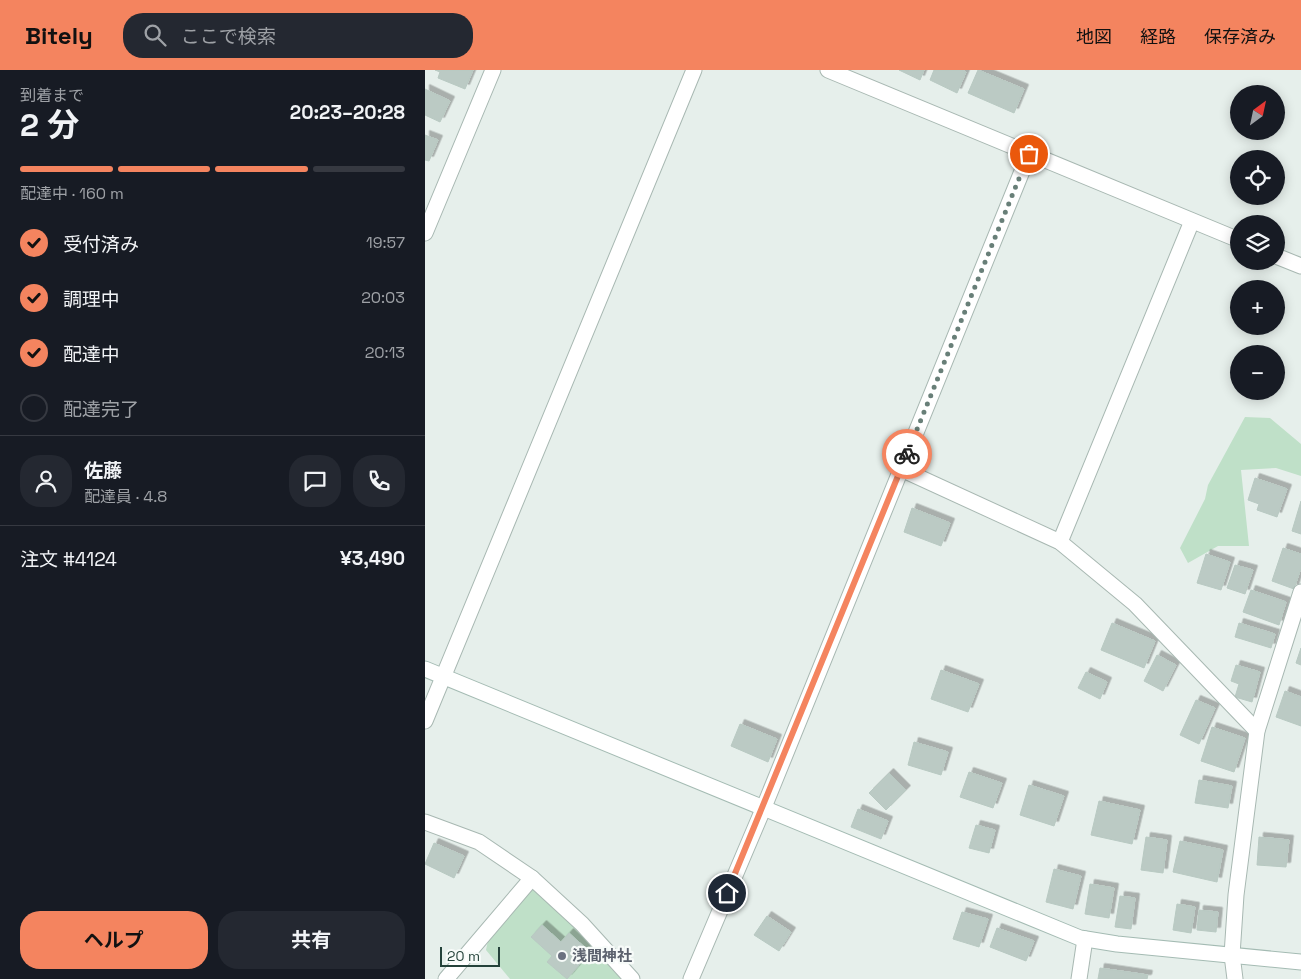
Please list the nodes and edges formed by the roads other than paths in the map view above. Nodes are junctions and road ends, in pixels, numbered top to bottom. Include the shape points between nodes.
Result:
1 (493, 70) edge
2 (694, 70) edge
3 (828, 70) edge
4 (1029, 154) junction
5 (1192, 221) junction
6 (425, 233) edge
7 (1230, 236) edge
8 (1285, 260) edge
9 (1301, 266) edge
10 (901, 469) junction
11 (1060, 542) junction
12 (1301, 592) edge
13 (1297, 618) edge
14 (425, 669) edge
15 (444, 677) junction
16 (425, 721) edge
17 (1257, 731) junction
18 (764, 807) junction
19 (425, 822) edge
20 (532, 878) junction
21 (1085, 939) junction
22 (1232, 955) junction
23 (1301, 962) edge
24 (446, 979) edge
25 (632, 979) edge
26 (691, 979) edge
27 (1079, 979) edge
28 (1235, 979) edge

1 - 6 street
2 - 15 street
3 - 4 street
4 - 5 street
4 - 10 street
5 - 7 street
5 - 11 street
8 - 9 street
10 - 11 street
10 - 18 street
11 - 17 street via 1135,604
12 - 13 street
13 - 17 street
14 - 15 street
15 - 16 street
15 - 18 street
17 - 22 street via 1236,895
18 - 21 street
18 - 26 street
19 - 20 street via 479,842
20 - 24 street
20 - 25 street via 582,924
21 - 22 street
21 - 27 street
22 - 23 street
22 - 28 street

